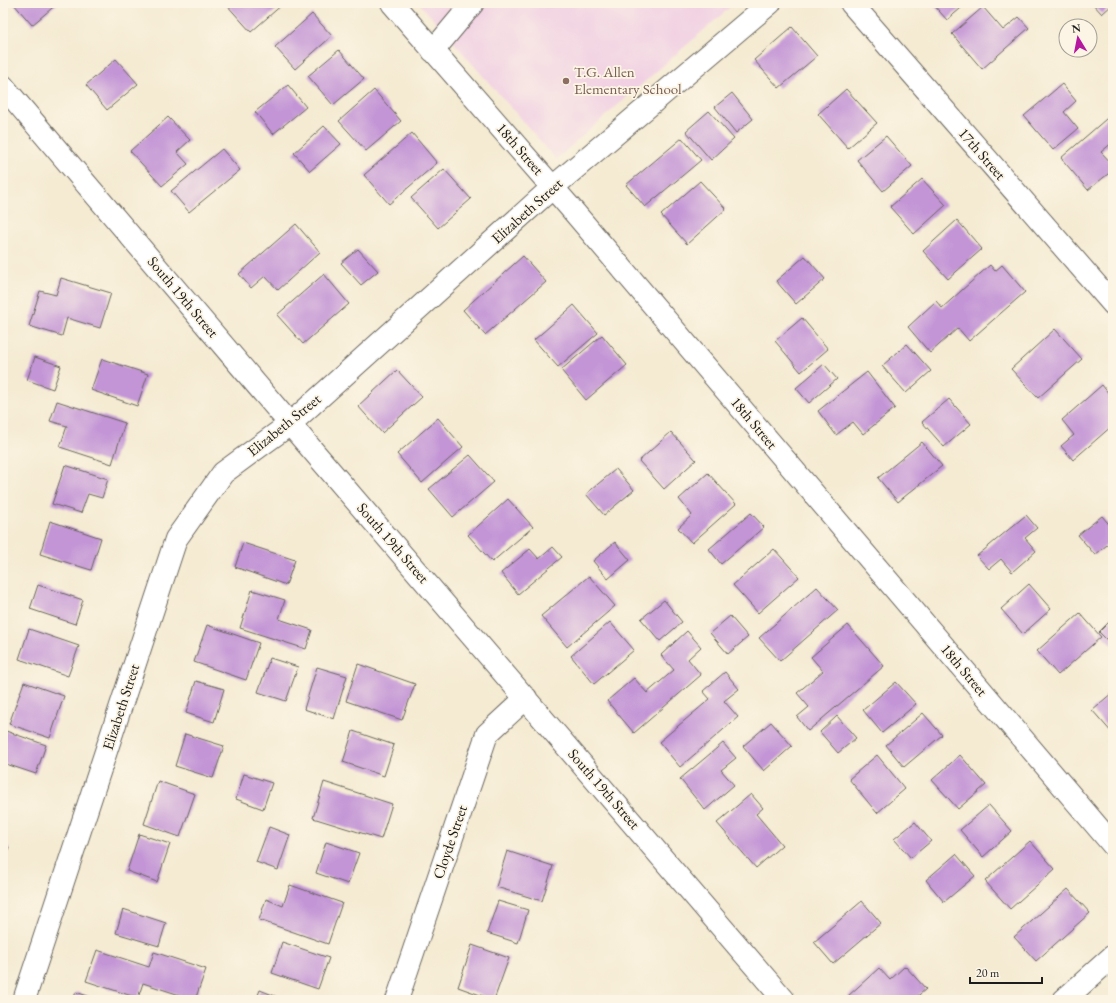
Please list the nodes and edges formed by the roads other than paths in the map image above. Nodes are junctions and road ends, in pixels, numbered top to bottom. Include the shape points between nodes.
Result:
1 (392, 3) edge
2 (473, 3) edge
3 (770, 3) edge
4 (851, 3) edge
5 (433, 51) junction
6 (3, 86) edge
7 (553, 188) junction
8 (1113, 304) edge
9 (290, 424) junction
10 (526, 698) junction
11 (1113, 845) edge
12 (1113, 956) edge
13 (24, 1000) edge
14 (397, 1000) edge
15 (784, 1000) edge
16 (1064, 1000) edge

1 - 5 street, 18th Street
2 - 5 street
3 - 7 street, Elizabeth Street
4 - 8 street, 17th Street
5 - 7 street, 18th Street
6 - 9 street, South 19th Street
7 - 9 street, Elizabeth Street
7 - 11 street, 18th Street
9 - 10 street, South 19th Street
9 - 13 street, Elizabeth Street via 223,473 176,538
10 - 14 street, Cloyde Street via 487,734
10 - 15 street, South 19th Street
12 - 16 street

